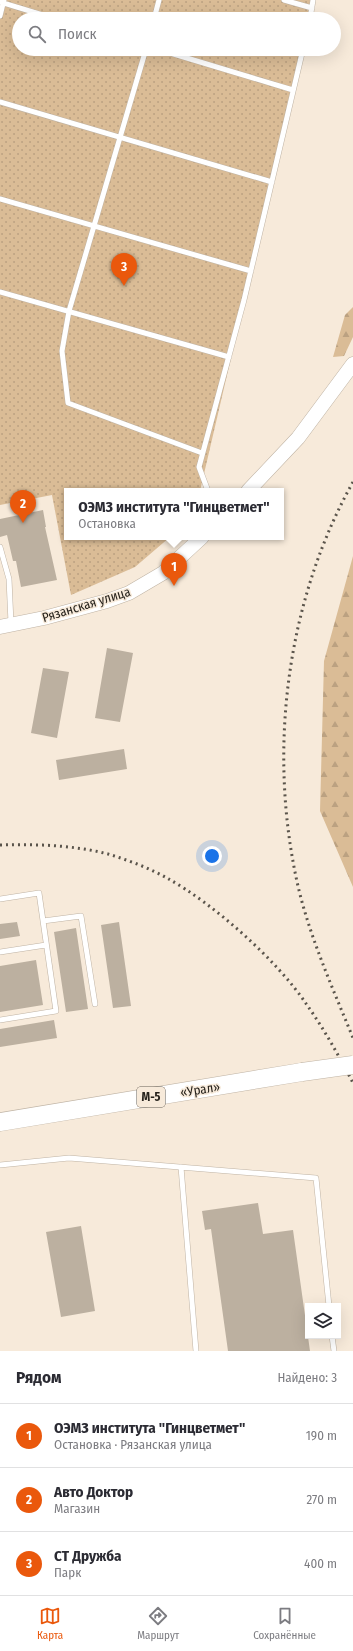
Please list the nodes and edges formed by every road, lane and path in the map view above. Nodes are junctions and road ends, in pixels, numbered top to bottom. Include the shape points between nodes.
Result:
1 (159, 0) edge
2 (284, 0) edge
3 (313, 0) edge
4 (3, 2) edge
5 (312, 8) junction
6 (34, 12) edge
7 (156, 12) edge
8 (311, 12) edge
9 (0, 16) edge
10 (144, 56) edge
11 (180, 56) edge
12 (301, 56) edge
13 (293, 90) junction
14 (0, 102) edge
15 (120, 138) junction
16 (272, 182) junction
17 (0, 199) edge
18 (95, 226) junction
19 (251, 271) junction
20 (0, 292) edge
21 (69, 311) junction
22 (229, 357) junction
23 (353, 364) edge
24 (202, 453) junction
25 (207, 488) edge
26 (251, 488) edge
27 (199, 540) edge
28 (0, 547) edge
29 (5, 626) edge
30 (0, 899) edge
31 (43, 921) junction
32 (46, 945) junction
33 (0, 952) edge
34 (95, 1004) dead end
35 (0, 1020) edge
36 (353, 1065) edge
37 (0, 1122) edge
38 (0, 1165) edge
39 (181, 1167) junction
40 (329, 1303) edge
41 (332, 1339) edge
42 (196, 1351) edge
43 (334, 1351) edge

1 - 7 lane
2 - 5 lane
3 - 5 lane
4 - 6 lane
4 - 9 lane
5 - 8 lane
10 - 15 lane
11 - 13 lane
12 - 13 lane
13 - 16 lane
14 - 15 lane
15 - 16 lane
15 - 18 lane
16 - 19 lane
17 - 18 lane
18 - 19 lane
18 - 21 lane
19 - 22 lane
20 - 21 lane
21 - 22 lane
21 - 24 lane via 62,351 68,403
22 - 24 lane
23 - 26 street via 298,438
24 - 25 lane via 199,467
27 - 29 street, Рязанская улица via 162,573 129,593 44,618
28 - 29 lane via 9,579
30 - 31 lane via 39,893
31 - 32 lane
31 - 34 lane via 80,916
32 - 33 lane
32 - 35 lane via 56,1011
36 - 37 highway, «Урал» / М-5, bridge
38 - 39 lane via 69,1158
39 - 40 lane via 316,1178
39 - 42 lane
41 - 43 lane

